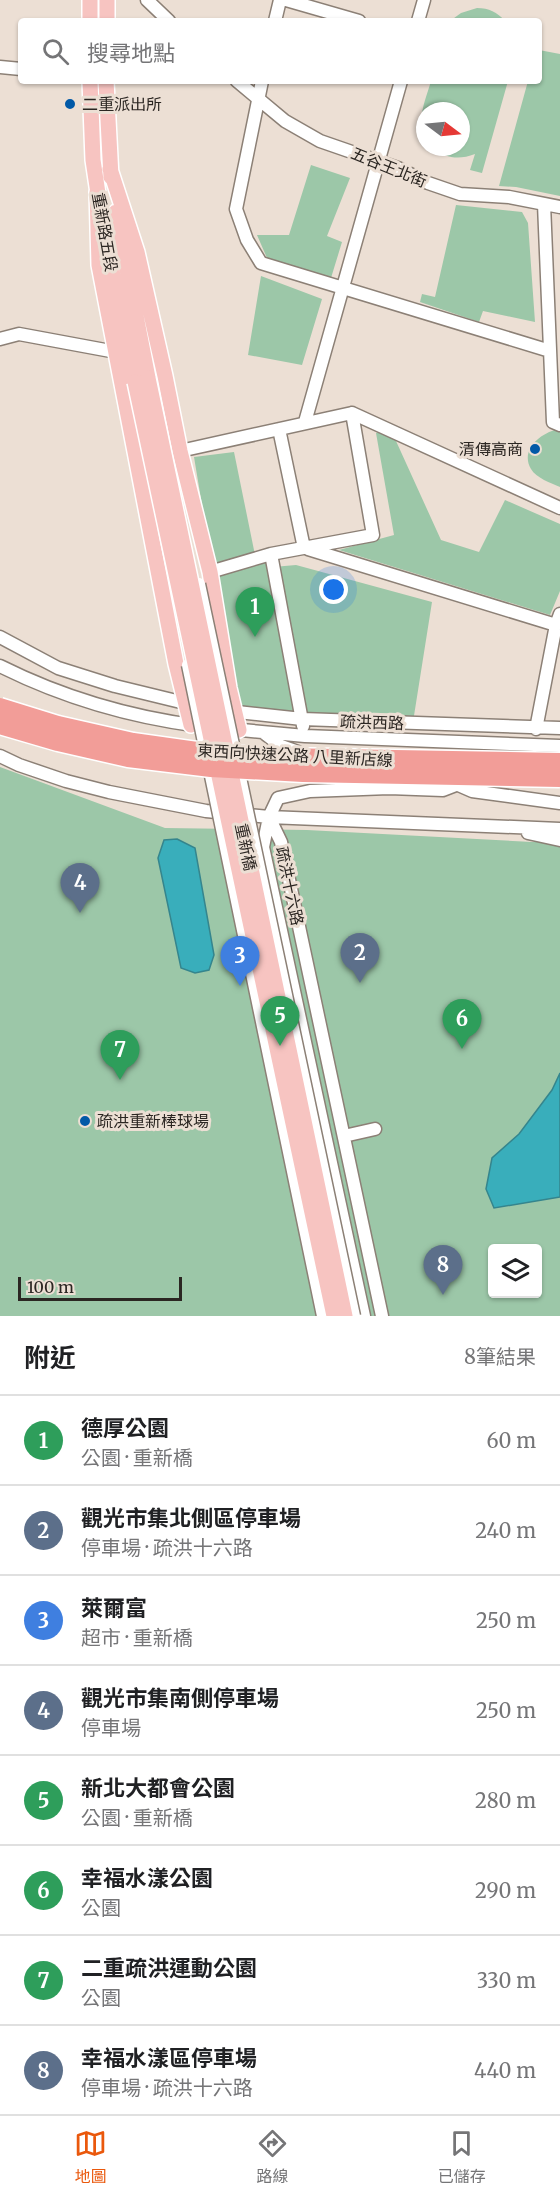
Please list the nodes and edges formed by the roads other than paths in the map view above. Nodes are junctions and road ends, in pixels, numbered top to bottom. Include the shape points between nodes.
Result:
1 (90, 0) edge
2 (107, 0) edge
3 (147, 0) edge
4 (280, 0) edge
5 (286, 0) edge
6 (424, 0) edge
7 (90, 18) edge
8 (107, 18) edge
9 (166, 18) edge
10 (276, 18) edge
11 (349, 18) edge
12 (419, 18) edge
13 (0, 67) edge
14 (18, 69) edge
15 (90, 84) edge
16 (106, 84) edge
17 (241, 84) edge
18 (261, 84) edge
19 (400, 84) edge
20 (258, 97) junction
21 (378, 161) junction
22 (110, 169) junction
23 (97, 192) junction
24 (544, 204) junction
25 (560, 207) edge
26 (343, 288) junction
27 (0, 339) edge
28 (550, 351) junction
29 (116, 352) junction
30 (145, 379) junction
31 (352, 413) junction
32 (305, 422) junction
33 (557, 423) edge
34 (279, 429) junction
35 (180, 451) junction
36 (560, 507) edge
37 (165, 518) junction
38 (304, 548) junction
39 (271, 554) junction
40 (210, 572) junction
41 (558, 620) edge
42 (0, 637) edge
43 (0, 666) edge
44 (186, 704) junction
45 (0, 707) edge
46 (235, 713) junction
47 (302, 719) junction
48 (0, 725) edge
49 (191, 725) junction
50 (536, 729) junction
51 (560, 729) edge
52 (239, 730) junction
53 (264, 733) junction
54 (305, 736) junction
55 (560, 746) edge
56 (0, 756) edge
57 (560, 762) edge
58 (560, 777) edge
59 (456, 784) junction
60 (560, 803) edge
61 (269, 817) junction
62 (500, 827) junction
63 (560, 829) edge
64 (560, 840) edge
65 (375, 1129) dead end
66 (344, 1136) junction
67 (323, 1316) edge
68 (334, 1316) edge
69 (345, 1316) edge
70 (354, 1316) edge
71 (364, 1316) edge
72 (382, 1316) edge

1 - 7 main road
2 - 8 main road
3 - 9 street
4 - 10 street
5 - 11 street
6 - 12 street
13 - 14 street
15 - 23 main road, 重新路五段
16 - 22 main road, 重新路五段
17 - 20 street, 五谷王北街
18 - 20 street
19 - 21 street
20 - 21 street, 五谷王北街 via 307,135
20 - 26 street via 236,209 247,240 261,263
21 - 24 street, 五谷王北街 via 460,194
21 - 26 street
22 - 30 main road, 重新路五段
22 - 35 main road via 137,252
23 - 29 main road via 99,265
23 - 30 main road, 重新路五段 via 107,247
24 - 25 street, 五谷王北街
24 - 28 street
26 - 28 street
26 - 32 street
27 - 29 street via 19,334
28 - 33 street
29 - 44 main road
30 - 37 main road, 重新橋, bridge
30 - 69 main road, 重新橋, bridge
30 - 70 street, bridge via 168,439
31 - 32 street
31 - 36 street
31 - 38 street via 373,535
32 - 34 street
34 - 35 street
34 - 38 street
35 - 40 main road
37 - 67 street, bridge via 181,635
37 - 68 main road, 重新橋, bridge
38 - 39 street
38 - 41 street
39 - 40 street
39 - 47 street
40 - 46 main road
41 - 50 street
42 - 44 street, 疏洪西路 via 58,668
43 - 49 street, 疏洪西路 via 74,697
44 - 46 street, 疏洪西路
44 - 49 main road
45 - 57 highway, 東西向快速公路 八里新店線, bridge via 133,742 211,753
46 - 47 street, 疏洪西路
46 - 52 main road
47 - 50 street, 疏洪西路
47 - 54 street
48 - 58 highway, 東西向快速公路 八里新店線, bridge via 128,758 211,768
49 - 52 street, 疏洪西路
50 - 51 street, 疏洪西路
52 - 53 street, 疏洪西路
53 - 54 street, 疏洪西路
53 - 59 street via 281,746 304,754 422,763
54 - 55 street, 疏洪西路
56 - 61 street via 66,781 109,792 206,811
58 - 59 street via 482,777
59 - 60 street via 472,791
59 - 61 street via 443,790 310,791 278,798
61 - 62 street
61 - 66 street, 疏洪十六路 via 281,842
61 - 71 street, 疏洪十六路 via 263,847
62 - 63 street
62 - 64 street
65 - 66 street
66 - 72 street, 疏洪十六路

